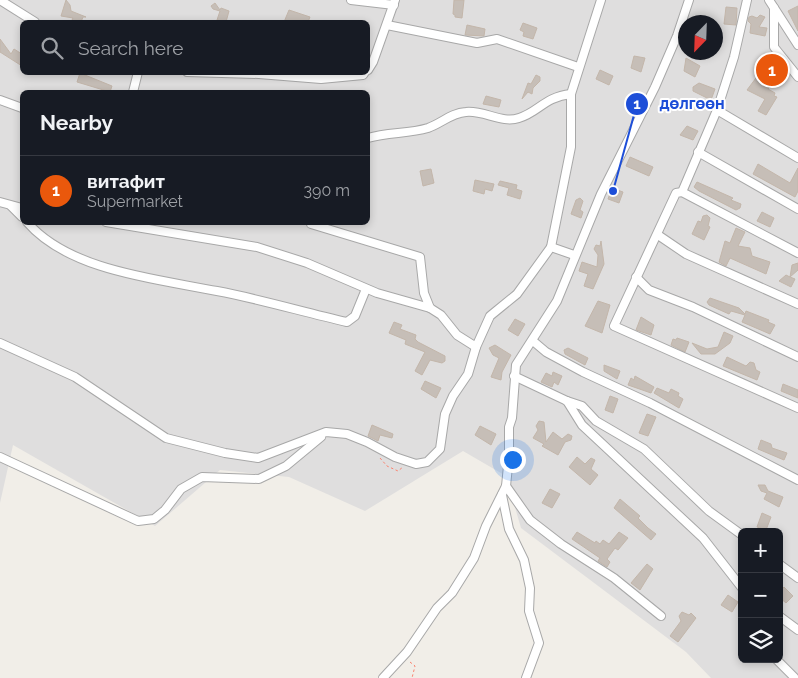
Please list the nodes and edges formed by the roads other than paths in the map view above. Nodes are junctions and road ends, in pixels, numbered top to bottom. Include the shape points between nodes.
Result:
1 (0, 0) edge
2 (351, 0) edge
3 (602, 0) edge
4 (688, 0) edge
5 (747, 0) edge
6 (768, 0) edge
7 (394, 3) edge
8 (774, 8) junction
9 (31, 20) edge
10 (387, 25) junction
11 (798, 45) edge
12 (370, 66) edge
13 (578, 67) junction
14 (137, 75) edge
15 (271, 75) edge
16 (363, 75) edge
17 (798, 77) edge
18 (134, 90) edge
19 (571, 94) junction
20 (0, 100) edge
21 (20, 107) edge
22 (717, 110) junction
23 (370, 137) edge
24 (698, 152) junction
25 (798, 158) edge
26 (682, 192) junction
27 (0, 202) edge
28 (9, 204) junction
29 (20, 207) edge
30 (798, 209) edge
31 (20, 215) edge
32 (29, 225) edge
33 (124, 225) edge
34 (314, 225) edge
35 (658, 235) junction
36 (551, 246) junction
37 (798, 253) edge
38 (574, 255) junction
39 (636, 277) junction
40 (366, 289) junction
41 (798, 304) edge
42 (430, 308) junction
43 (534, 341) junction
44 (0, 343) edge
45 (476, 347) junction
46 (798, 357) edge
47 (514, 376) junction
48 (567, 401) junction
49 (798, 408) edge
50 (326, 432) junction
51 (0, 457) edge
52 (798, 480) edge
53 (506, 486) junction
54 (502, 495) junction
55 (738, 532) edge
56 (783, 567) edge
57 (798, 578) edge
58 (738, 583) edge
59 (661, 616) dead end
60 (782, 618) edge
61 (798, 630) edge
62 (780, 663) edge
63 (383, 678) edge
64 (526, 678) edge
65 (795, 678) edge

1 - 9 street
2 - 7 street
3 - 13 street
4 - 38 street via 655,87
5 - 22 street
6 - 8 street
7 - 10 street
8 - 11 street
8 - 17 street via 774,47
10 - 12 street
10 - 13 street via 476,43 497,39
13 - 19 street
14 - 18 street
15 - 16 street via 321,79
19 - 23 street via 558,95 519,118 467,111 453,114 429,127
19 - 36 street via 571,148
20 - 21 street
22 - 24 street
22 - 25 street
24 - 26 street
24 - 30 street
26 - 35 street via 676,193
26 - 37 street
27 - 28 street
28 - 29 street
28 - 31 street
32 - 40 street via 36,234 60,249 100,265 346,322 355,316
33 - 40 street via 257,247 307,263
34 - 42 street via 420,257 424,293
35 - 39 street
35 - 41 street via 686,254
36 - 38 street
36 - 45 street via 517,294 490,316
38 - 43 street via 557,301
39 - 46 street via 649,290 693,307
39 - 49 street via 614,326
40 - 42 street
42 - 45 street via 441,315 457,335
43 - 47 street via 516,365
43 - 52 street via 546,352 583,372
44 - 50 street via 75,377 166,438 258,458
45 - 50 street via 468,374 453,396 446,414 440,449 427,462 416,464 395,458 347,434
47 - 48 street
47 - 53 street
48 - 55 street via 582,406 596,421 644,449 709,512
48 - 58 street via 582,425 702,538
50 - 51 street via 286,466 266,476 259,479 202,477 181,489 154,519 138,521
53 - 54 street
53 - 59 street via 530,520 614,578
54 - 63 street via 461,580 407,652
54 - 64 street via 508,529 524,560 530,588 528,611 539,643
56 - 57 street
60 - 61 street
62 - 65 street

